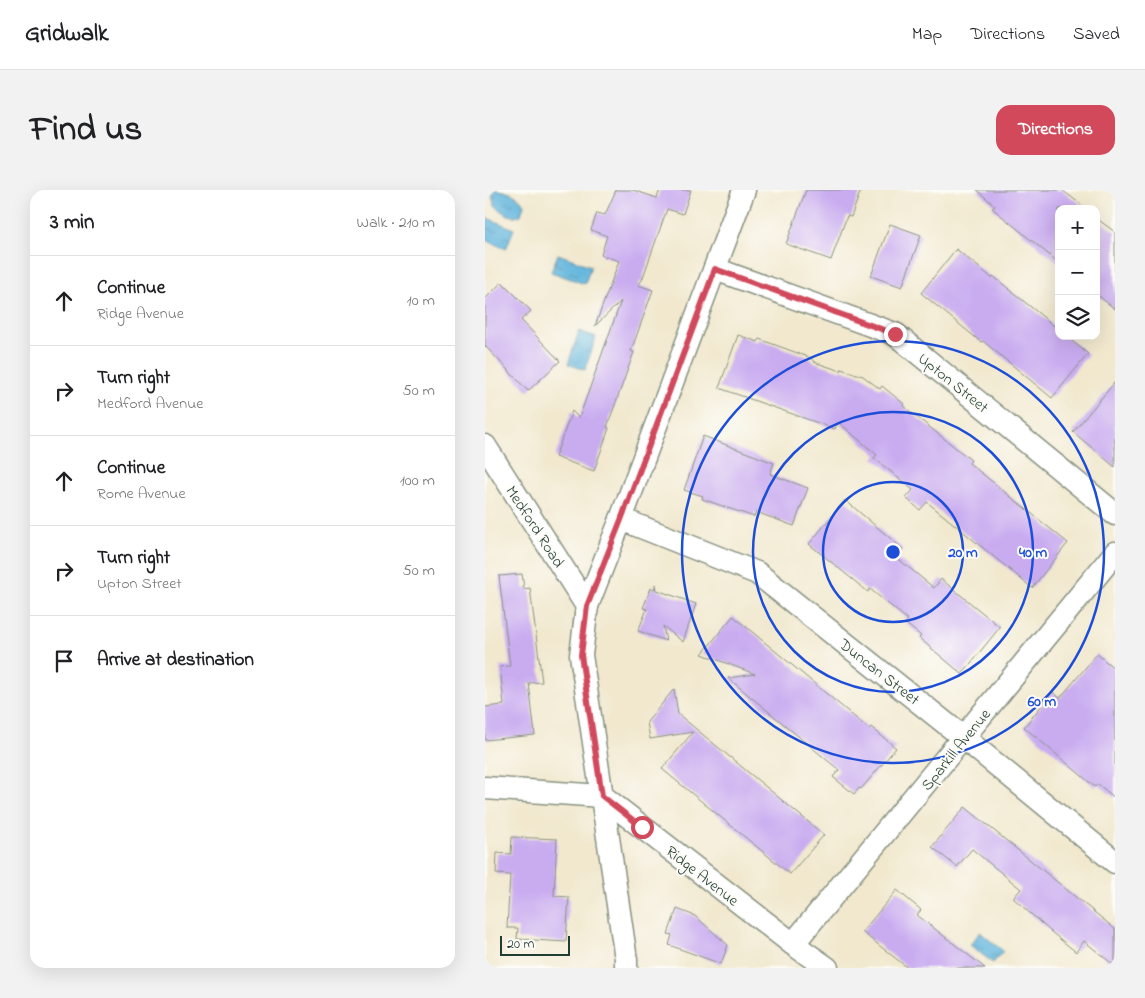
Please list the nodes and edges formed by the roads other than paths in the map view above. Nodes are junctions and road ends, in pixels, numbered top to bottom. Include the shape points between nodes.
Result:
1 (744, 190) edge
2 (715, 269) junction
3 (485, 446) edge
4 (1115, 514) edge
5 (621, 520) junction
6 (1115, 553) edge
7 (587, 606) junction
8 (964, 738) junction
9 (485, 788) edge
10 (602, 796) junction
11 (1115, 862) edge
12 (793, 944) junction
13 (626, 968) edge
14 (827, 968) edge

1 - 2 street
2 - 4 street, Upton Street via 895,334
2 - 5 street
3 - 7 street, Medford Road
5 - 7 street
5 - 8 street, Duncan Street via 757,574
6 - 8 street, Sparkill Avenue
7 - 10 street via 581,655
8 - 11 street, Duncan Street
8 - 12 street, Sparkill Avenue
9 - 10 street
10 - 12 street, Ridge Avenue
10 - 13 street
12 - 14 street, Ridge Avenue

